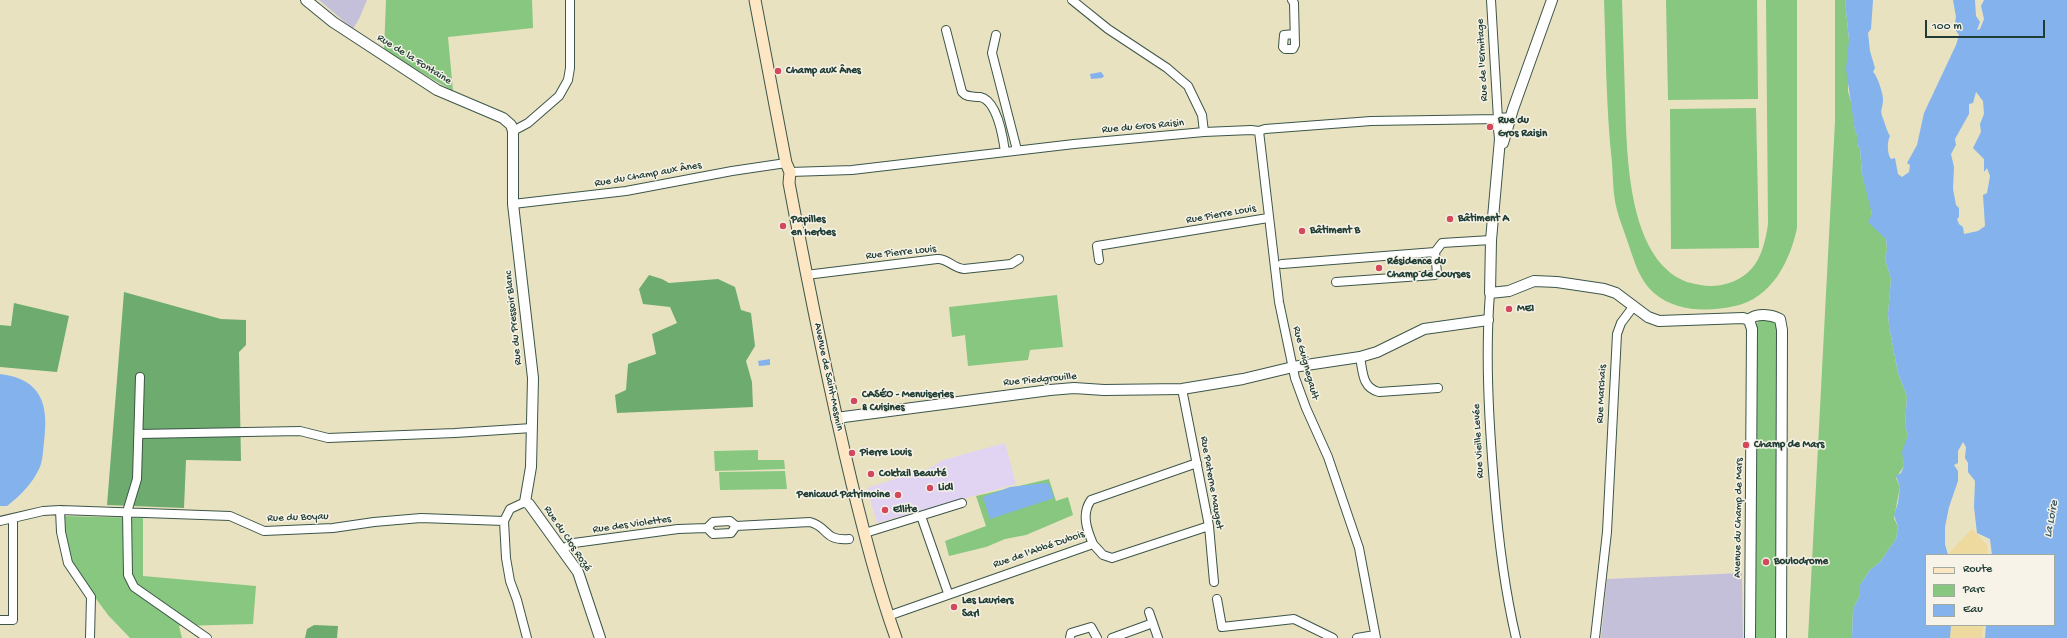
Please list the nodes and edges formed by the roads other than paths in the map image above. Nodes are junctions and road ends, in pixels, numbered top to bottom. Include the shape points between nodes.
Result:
1 (306, 0) edge
2 (570, 0) edge
3 (755, 0) edge
4 (1072, 0) edge
5 (1292, 0) edge
6 (1491, 0) edge
7 (1552, 0) edge
8 (946, 30) dead end
9 (1294, 34) dead end
10 (996, 35) dead end
11 (1510, 118) junction
12 (1498, 119) junction
13 (513, 131) junction
14 (1260, 131) junction
15 (1204, 132) junction
16 (1017, 150) junction
17 (1005, 152) junction
18 (1499, 157) junction
19 (788, 168) junction
20 (513, 204) junction
21 (1268, 218) junction
22 (1491, 240) junction
23 (1435, 252) junction
24 (1019, 259) dead end
25 (1099, 260) dead end
26 (1282, 264) dead end
27 (806, 275) junction
28 (1336, 282) dead end
29 (1490, 293) junction
30 (1633, 307) junction
31 (1488, 320) junction
32 (1749, 320) junction
33 (1360, 357) junction
34 (1293, 368) junction
35 (140, 377) dead end
36 (1438, 388) dead end
37 (1182, 389) junction
38 (836, 418) junction
39 (532, 428) junction
40 (139, 434) junction
41 (1197, 463) junction
42 (525, 502) junction
43 (962, 503) dead end
44 (60, 510) junction
45 (127, 512) junction
46 (921, 516) junction
47 (13, 518) junction
48 (0, 521) edge
49 (504, 521) junction
50 (736, 526) junction
51 (1209, 526) junction
52 (707, 528) junction
53 (865, 533) junction
54 (849, 539) dead end
55 (1093, 544) junction
56 (562, 549) junction
57 (1214, 582) dead end
58 (948, 593) junction
59 (1217, 599) dead end
60 (1149, 612) dead end
61 (888, 616) junction
62 (0, 620) edge
63 (1153, 623) junction
64 (1228, 627) junction
65 (1228, 636) dead end
66 (1376, 637) edge
67 (90, 638) edge
68 (207, 638) edge
69 (527, 638) edge
70 (600, 638) edge
71 (896, 638) edge
72 (1070, 638) edge
73 (1097, 638) edge
74 (1112, 638) edge
75 (1158, 638) edge
76 (1333, 638) edge
77 (1357, 638) edge
78 (1516, 638) edge
79 (1595, 638) edge
80 (1750, 638) edge
81 (1781, 638) edge

1 - 13 street, Rue de la Fontaine via 333,22 437,90 503,118 511,125
2 - 13 street via 568,80 558,96 528,123
3 - 19 main road, Avenue de Saint-Mesmin
4 - 15 street via 1188,86 1202,115
5 - 9 street
6 - 12 street, Rue de l'Ermitage
7 - 11 street
8 - 17 street via 962,92 969,97 985,98 994,106
10 - 16 street via 992,53
11 - 12 street
11 - 18 street
12 - 14 street, Rue du Gros Raisin via 1371,121
12 - 18 street, Rue Vieille Levée
13 - 20 street, Rue du Pressoir Blanc
14 - 15 street, Rue du Gros Raisin
14 - 21 street, Rue Guignegault
15 - 16 street, Rue du Gros Raisin
16 - 17 street, Rue du Gros Raisin
17 - 19 street, Rue du Gros Raisin via 852,170
18 - 22 street, Rue Vieille Levée
19 - 20 street, Rue du Champ aux Ânes via 732,171 626,191
19 - 27 main road, Avenue de Saint-Mesmin
20 - 39 street, Rue du Pressoir Blanc via 532,378
21 - 25 street, Rue Pierre Louis via 1096,246
21 - 34 street, Rue Guignegault via 1279,302
22 - 23 street via 1442,243
22 - 29 street, Rue Vieille Levée
23 - 26 street
23 - 28 street via 1435,275 1423,278
24 - 27 street, Rue Pierre Louis via 1011,264 964,269 937,259
27 - 38 main road, Avenue de Saint-Mesmin
29 - 30 street via 1509,291 1534,281 1557,282 1611,291
29 - 31 street, Rue Vieille Levée
30 - 32 street via 1659,321 1743,318
30 - 79 street, Rue Marchais via 1621,323 1617,334 1607,532
31 - 33 street, Rue Piedgrouille via 1424,329 1377,352
31 - 78 street, Rue Vieille Levée via 1491,446 1496,505 1507,601
32 - 80 street, Avenue du Champ de Mars via 1752,329
32 - 81 street via 1759,315 1773,316 1780,319 1782,330
33 - 34 street, Rue Piedgrouille
33 - 36 street via 1367,386 1373,391
34 - 37 street, Rue Piedgrouille
34 - 66 street, Rue Guignegault via 1359,548
35 - 40 street
37 - 38 street, Rue Piedgrouille via 1050,390
37 - 41 street, Rue Paterne Mauget
38 - 53 main road, Avenue de Saint-Mesmin
39 - 40 street via 328,438 300,431
39 - 42 street, Rue du Pressoir Blanc via 531,468
40 - 45 street via 137,479
41 - 51 street, Rue Paterne Mauget
41 - 55 street, Rue de l'Abbé Dubois via 1090,500 1085,519
42 - 49 street via 510,509
42 - 56 street, Rue du Clos Rozé
43 - 46 street
44 - 45 street, Rue du Boyau
44 - 47 street, Rue du Boyau
44 - 67 street via 61,532 68,563 91,597
45 - 49 street, Rue du Boyau via 230,516 264,531 333,528 421,518
45 - 68 street via 128,575 134,587
46 - 53 street
46 - 58 street
47 - 48 street, Rue du Boyau
47 - 62 street via 13,620
49 - 69 street via 510,581
50 - 52 street, Rue des Violettes via 730,521 713,522
50 - 52 street, Rue des Violettes via 731,533 713,534
50 - 54 street, Rue des Violettes via 810,522 818,525 833,539
51 - 55 street via 1112,558 1103,555
51 - 57 street, Rue Paterne Mauget
52 - 56 street, Rue des Violettes via 678,529 574,543
53 - 61 main road, Avenue de Saint-Mesmin
55 - 58 street, Rue de l'Abbé Dubois
56 - 70 street, Rue du Clos Rozé via 580,577
58 - 61 street, Rue de l'Abbé Dubois
59 - 64 street via 1222,627
60 - 63 street
61 - 71 main road, Avenue de Saint-Mesmin
63 - 74 street
63 - 75 street
64 - 65 street
64 - 76 street via 1294,619
66 - 77 street
72 - 73 street via 1071,633 1091,627

